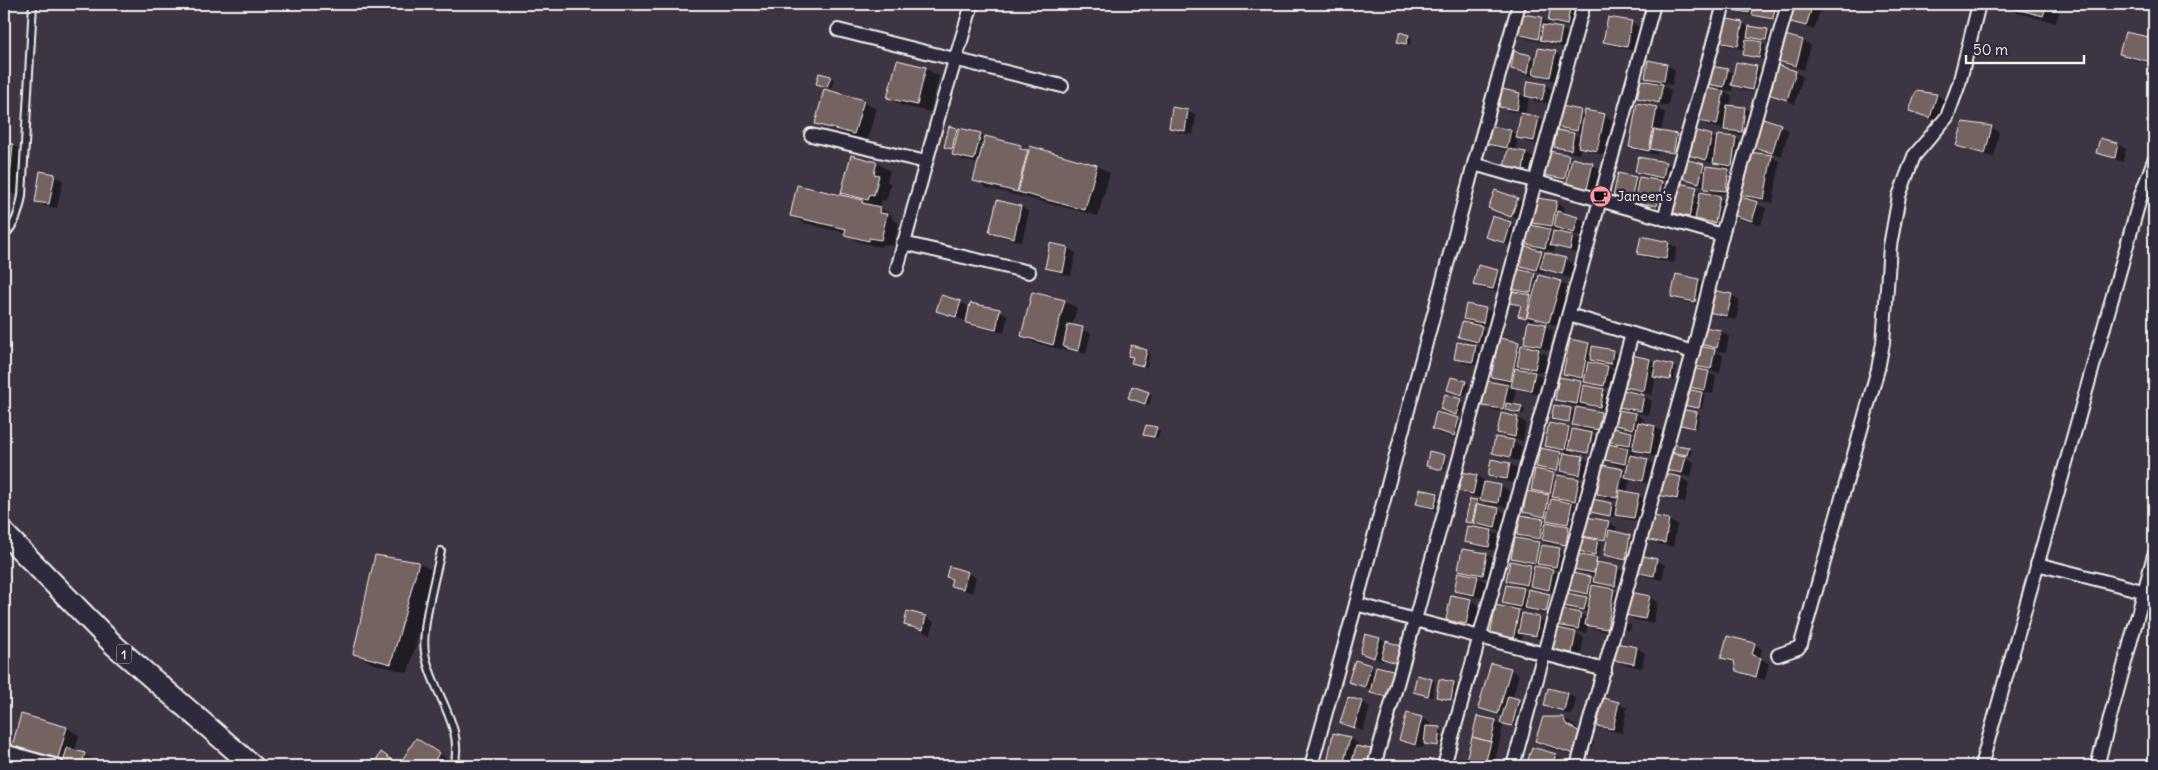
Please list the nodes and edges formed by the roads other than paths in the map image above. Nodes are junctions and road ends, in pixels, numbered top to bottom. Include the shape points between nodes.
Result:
1 (33, 4) edge
2 (972, 4) edge
3 (1519, 4) edge
4 (1584, 4) edge
5 (1654, 4) edge
6 (1724, 4) edge
7 (1788, 4) edge
8 (1979, 4) edge
9 (838, 30) dead end
10 (955, 60) junction
11 (1062, 86) dead end
12 (811, 135) dead end
13 (2154, 160) edge
14 (926, 162) junction
15 (1474, 164) junction
16 (1534, 182) junction
17 (1600, 201) junction
18 (1664, 219) junction
19 (1722, 235) junction
20 (4, 236) edge
21 (903, 243) junction
22 (897, 269) dead end
23 (1029, 272) dead end
24 (1569, 315) junction
25 (1632, 334) junction
26 (1693, 352) junction
27 (4, 533) edge
28 (441, 551) dead end
29 (2154, 555) edge
30 (2037, 564) junction
31 (2149, 593) edge
32 (1356, 604) junction
33 (1415, 620) junction
34 (1479, 637) junction
35 (1543, 653) junction
36 (1778, 655) dead end
37 (1605, 670) junction
38 (4, 751) edge
39 (57, 766) edge
40 (253, 766) edge
41 (454, 766) edge
42 (1311, 766) edge
43 (1374, 766) edge
44 (1444, 766) edge
45 (1513, 766) edge
46 (1577, 766) edge
47 (1981, 766) edge
48 (2097, 766) edge

1 - 20 lane via 22,196 18,214
2 - 10 street
3 - 15 street
4 - 16 street
5 - 17 street
6 - 18 street
7 - 19 street
8 - 36 street via 1959,84 1947,117 1914,156 1899,196 1890,246 1878,369 1801,644
9 - 10 street
10 - 11 street
10 - 14 street
12 - 14 street
13 - 30 street via 2141,195
14 - 21 street
15 - 16 street
15 - 32 street
16 - 17 street
16 - 33 street
17 - 18 street
17 - 24 street
18 - 19 street
19 - 26 street
21 - 22 street
21 - 23 street
24 - 25 street
24 - 34 street
25 - 26 street
25 - 35 street
26 - 37 street
27 - 40 main road, 1 via 115,646
28 - 41 lane via 426,626 425,653 457,739
29 - 31 street
30 - 31 street
30 - 47 street
31 - 48 street
32 - 33 street
32 - 42 street
33 - 34 street
33 - 43 street
34 - 35 street
34 - 44 street
35 - 37 street
35 - 45 street
37 - 46 street
38 - 39 street

